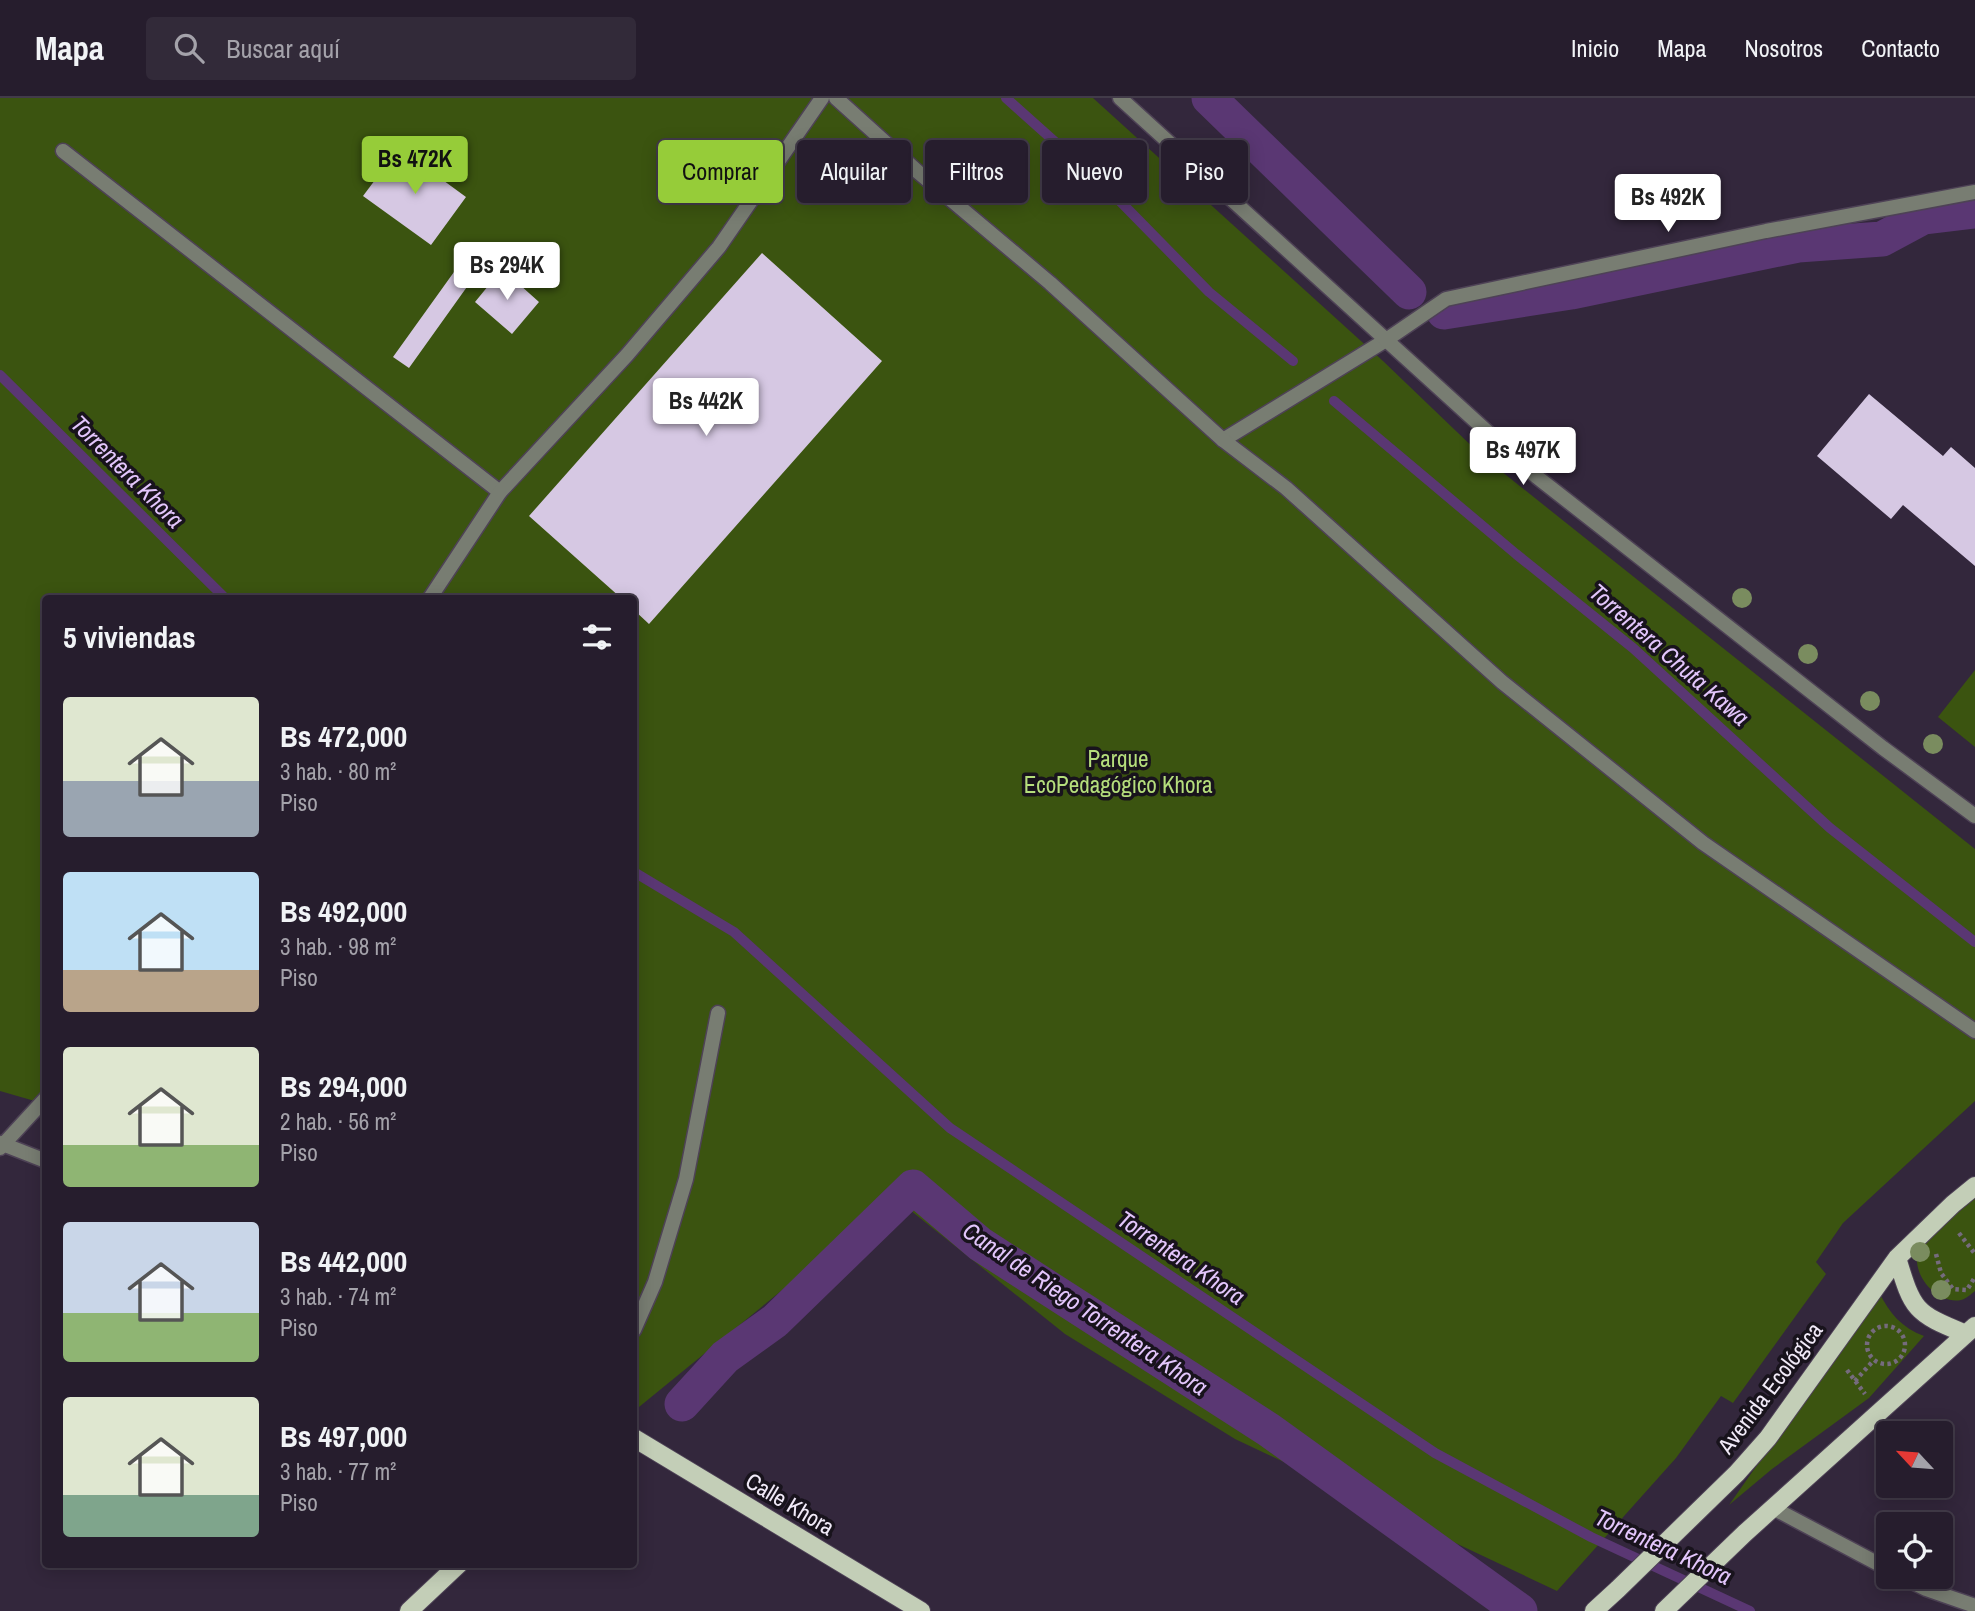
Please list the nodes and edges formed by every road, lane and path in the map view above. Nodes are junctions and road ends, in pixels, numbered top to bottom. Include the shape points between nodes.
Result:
1 (822, 98) edge
2 (836, 98) edge
3 (1120, 98) edge
4 (63, 150) dead end
5 (1975, 192) edge
6 (1386, 340) junction
7 (1223, 440) junction
8 (500, 492) junction
9 (432, 595) edge
10 (1975, 816) edge
11 (718, 1013) dead end
12 (1975, 1031) edge
13 (42, 1102) edge
14 (1, 1145) edge
15 (42, 1160) edge
16 (1975, 1186) edge
17 (1951, 1239) dead end
18 (1943, 1245) dead end
19 (1975, 1254) edge
20 (1897, 1258) junction
21 (1975, 1277) edge
22 (637, 1323) edge
23 (1970, 1330) edge
24 (1873, 1361) junction
25 (1855, 1381) dead end
26 (637, 1440) edge
27 (1773, 1508) junction
28 (1876, 1563) edge
29 (455, 1568) edge
30 (1926, 1589) edge
31 (1975, 1606) edge
32 (1596, 1610) edge
33 (1665, 1610) edge
34 (409, 1611) edge
35 (921, 1611) edge

1 - 8 street via 719,247
2 - 7 street
3 - 6 street
4 - 8 street
5 - 6 street via 1446,299
6 - 7 street
6 - 10 street via 1537,477
7 - 12 street via 1286,488 1502,682 1703,843
8 - 9 street
11 - 22 street via 686,1179 655,1282
13 - 14 street
14 - 15 street
16 - 20 main road, Avenida Ecológica
17 - 19 path via 1959,1233
18 - 21 path via 1935,1251 1941,1273 1953,1289 1967,1290
20 - 23 main road via 1909,1296 1920,1311 1933,1321
20 - 32 main road, Avenida Ecológica via 1768,1437
23 - 27 main road
24 - 24 path via 1887,1365 1900,1359 1905,1345 1899,1331 1885,1326 1871,1332 1866,1347
24 - 25 path
26 - 35 main road, Calle Khora
27 - 28 street
27 - 33 main road
29 - 34 main road
30 - 31 street

